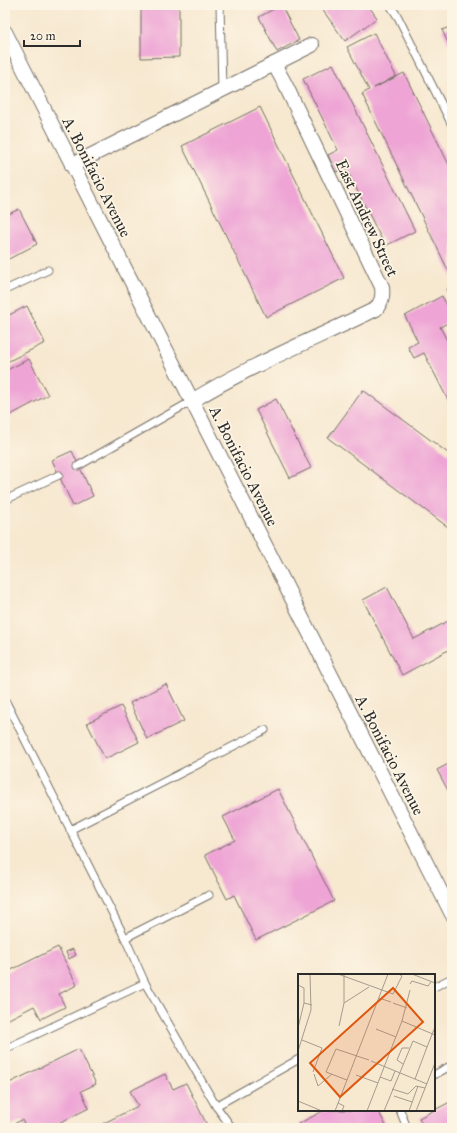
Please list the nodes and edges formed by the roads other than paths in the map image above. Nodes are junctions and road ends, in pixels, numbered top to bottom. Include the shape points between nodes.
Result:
1 (220, 5) edge
2 (390, 5) edge
3 (5, 32) edge
4 (312, 45) dead end
5 (274, 64) junction
6 (222, 90) junction
7 (452, 125) edge
8 (72, 165) junction
9 (48, 270) dead end
10 (5, 290) edge
11 (192, 401) junction
12 (78, 466) dead end
13 (59, 475) dead end
14 (5, 500) edge
15 (5, 700) edge
16 (265, 730) dead end
17 (70, 830) junction
18 (209, 895) dead end
19 (452, 914) edge
20 (125, 938) junction
21 (452, 978) edge
22 (145, 983) junction
23 (435, 986) edge
24 (5, 1049) edge
25 (298, 1060) edge
26 (452, 1065) edge
27 (435, 1074) edge
28 (216, 1106) junction
29 (400, 1111) edge
30 (232, 1128) edge
31 (407, 1128) edge

1 - 6 lane
2 - 7 lane
3 - 8 street, A. Bonifacio Avenue
4 - 5 street
5 - 6 street
5 - 11 street, East Andrew Street via 382,287 383,296 376,309
6 - 8 street
8 - 11 street, A. Bonifacio Avenue
9 - 10 lane
11 - 12 lane
11 - 19 street, A. Bonifacio Avenue
13 - 14 lane
15 - 17 lane
16 - 17 lane
17 - 20 lane
18 - 20 lane
20 - 22 lane
21 - 23 lane
22 - 24 lane
22 - 28 lane
25 - 28 lane
26 - 27 lane
28 - 30 lane
29 - 31 lane

